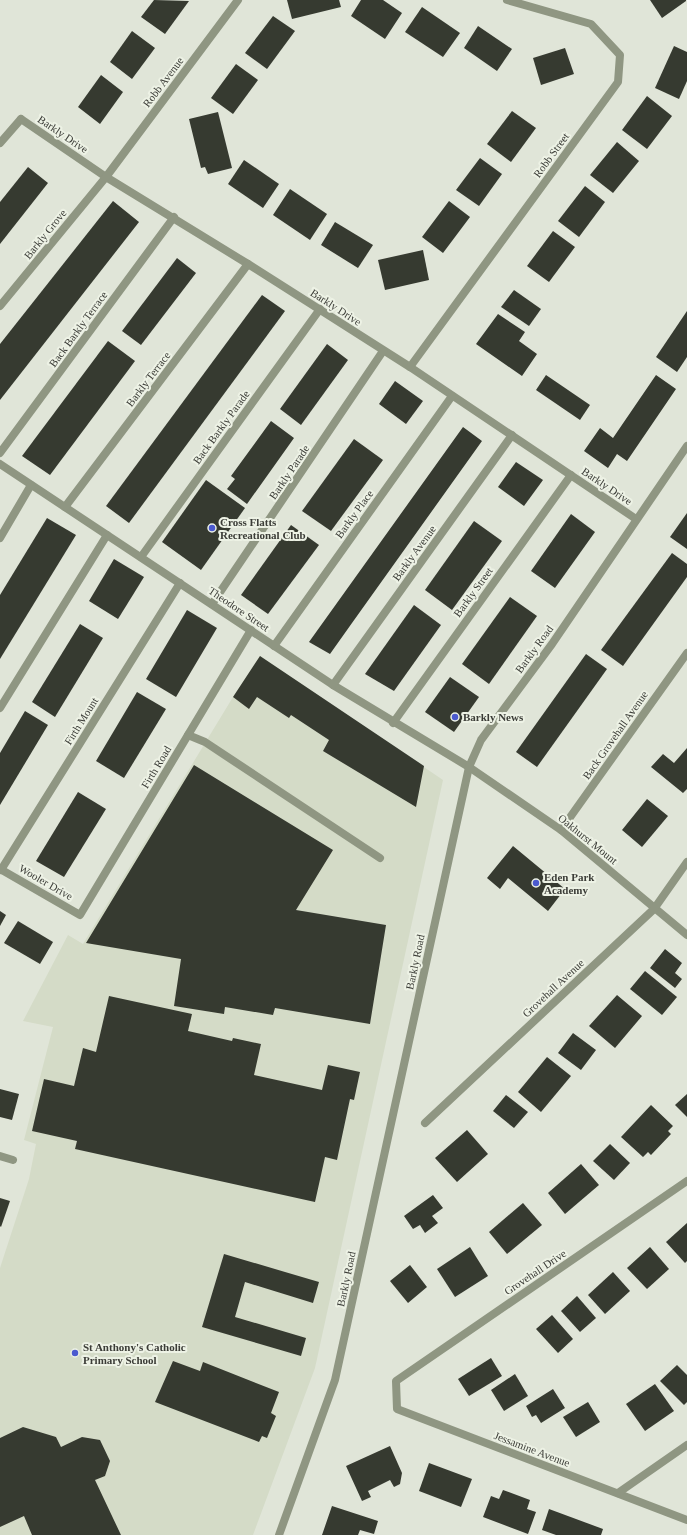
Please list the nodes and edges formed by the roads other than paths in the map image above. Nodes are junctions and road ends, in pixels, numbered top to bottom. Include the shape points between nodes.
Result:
1 (238, 0) edge
2 (507, 0) edge
3 (0, 142) edge
4 (106, 177) junction
5 (174, 217) junction
6 (248, 264) junction
7 (0, 306) edge
8 (320, 310) junction
9 (383, 351) junction
10 (410, 367) junction
11 (452, 396) junction
12 (512, 435) junction
13 (687, 446) edge
14 (0, 453) edge
15 (0, 464) edge
16 (571, 475) junction
17 (31, 485) junction
18 (65, 507) junction
19 (636, 519) junction
20 (107, 535) junction
21 (0, 538) edge
22 (141, 557) junction
23 (180, 583) junction
24 (212, 604) junction
25 (251, 630) junction
26 (274, 646) junction
27 (687, 653) edge
28 (333, 685) junction
29 (0, 708) edge
30 (393, 723) junction
31 (188, 735) junction
32 (469, 767) junction
33 (561, 830) junction
34 (380, 858) dead end
35 (687, 862) edge
36 (0, 869) edge
37 (654, 909) junction
38 (80, 915) joint
39 (687, 936) edge
40 (425, 1123) dead end
41 (0, 1156) edge
42 (13, 1160) dead end
43 (687, 1181) edge
44 (396, 1381) joint
45 (687, 1445) edge
46 (618, 1493) junction
47 (687, 1520) edge
48 (279, 1535) edge

1 - 4 street, Robb Avenue
2 - 10 street, Robb Street via 591,24 620,54 618,82
3 - 4 street, Barkly Drive via 21,119
4 - 5 street, Barkly Drive
4 - 7 street, Barkly Grove
5 - 6 street, Barkly Drive
5 - 14 street, Back Barkly Terrace
6 - 8 street, Barkly Drive
6 - 18 street, Barkly Terrace
8 - 9 street, Barkly Drive
8 - 22 street, Back Barkly Parade
9 - 10 street, Barkly Drive
9 - 24 street, Barkly Parade
10 - 11 street, Barkly Drive
11 - 12 street, Barkly Drive
11 - 26 street, Barkly Place
12 - 16 street, Barkly Drive
12 - 28 street, Barkly Avenue
13 - 19 street, Barkly Road
15 - 17 street, Theodore Street
16 - 19 street, Barkly Drive
16 - 30 street, Barkly Street
17 - 18 street, Theodore Street
17 - 21 street
18 - 20 street, Theodore Street
19 - 32 street, Barkly Road via 552,644 481,740
20 - 22 street, Theodore Street
20 - 29 street
22 - 23 street, Theodore Street
23 - 24 street, Theodore Street
23 - 36 street, Firth Mount
24 - 25 street, Theodore Street
25 - 26 street, Theodore Street
25 - 31 street, Firth Road
26 - 28 street, Theodore Street
27 - 33 street, Back Grovehall Avenue
28 - 30 street, Theodore Street
30 - 32 street, Theodore Street
31 - 34 street via 205,742
31 - 38 street, Firth Road
32 - 33 street, Oakhurst Mount
32 - 48 street, Barkly Road via 335,1380
33 - 37 street, Oakhurst Mount
35 - 37 street, Grovehall Avenue
36 - 38 street, Wooler Drive
37 - 39 street, Oakhurst Mount
37 - 40 street, Grovehall Avenue
41 - 42 street
43 - 44 street, Grovehall Drive
44 - 46 street, Jessamine Avenue via 397,1409
45 - 46 street
46 - 47 street, Jessamine Avenue

